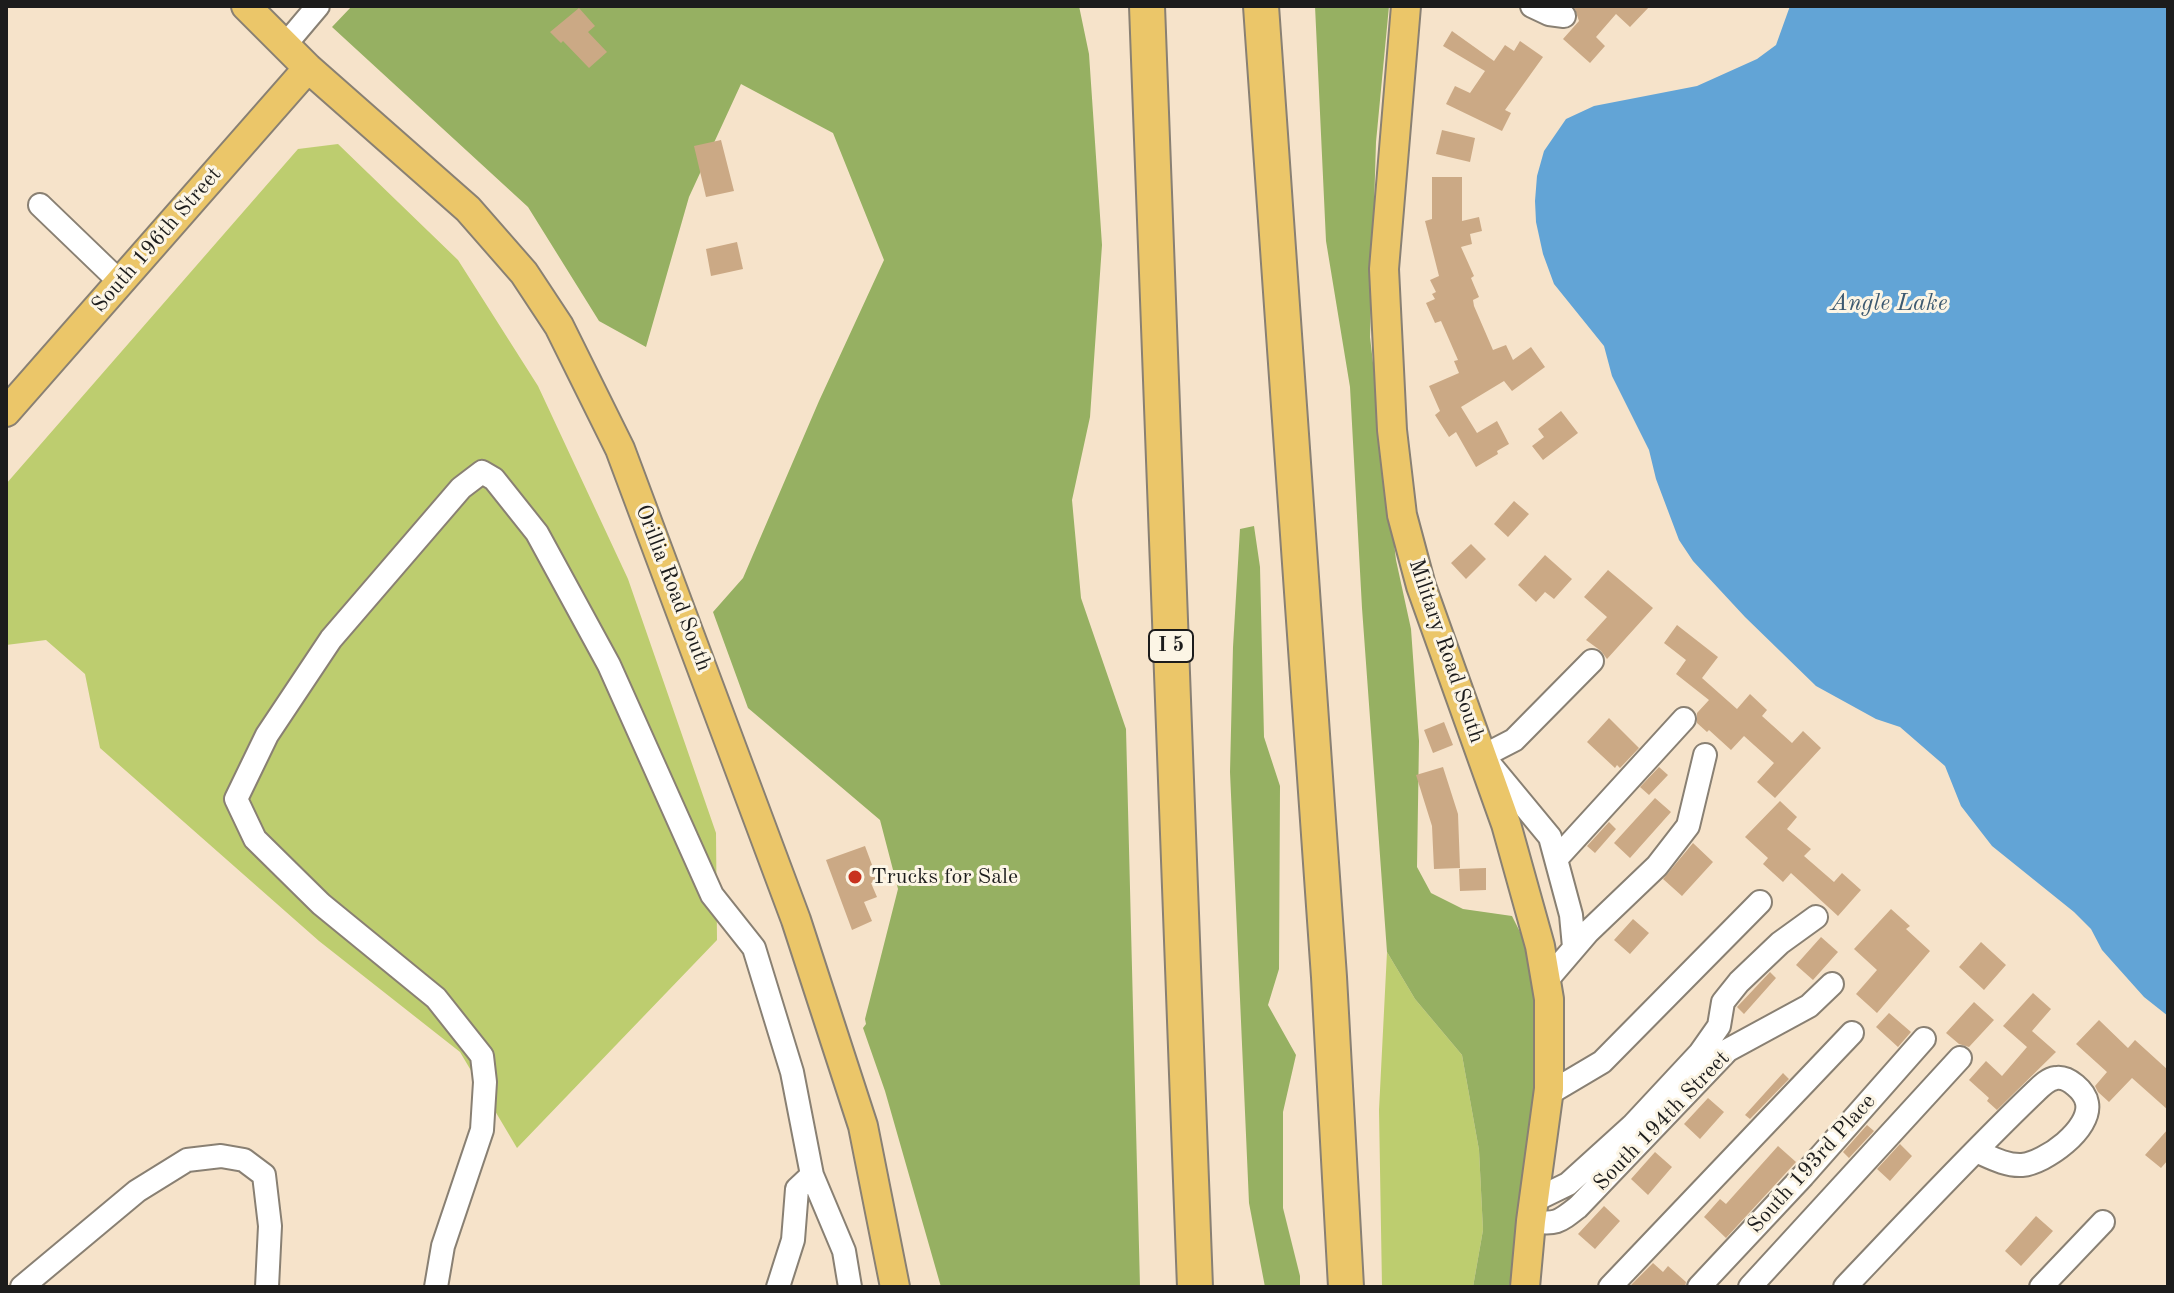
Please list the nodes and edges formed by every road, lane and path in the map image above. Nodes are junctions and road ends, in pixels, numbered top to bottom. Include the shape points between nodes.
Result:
1 (246, 6) edge
2 (318, 6) edge
3 (1147, 6) edge
4 (1261, 6) edge
5 (1406, 6) edge
6 (1532, 6) edge
7 (1564, 16) dead end
8 (285, 45) junction
9 (308, 68) junction
10 (40, 205) dead end
11 (120, 282) junction
12 (6, 412) edge
13 (1592, 661) dead end
14 (1684, 719) dead end
15 (1705, 755) dead end
16 (1483, 756) junction
17 (1557, 858) junction
18 (1760, 902) dead end
19 (1816, 917) dead end
20 (1574, 947) junction
21 (1546, 981) junction
22 (1832, 984) dead end
23 (1852, 1033) dead end
24 (1924, 1039) dead end
25 (1960, 1058) dead end
26 (1548, 1094) junction
27 (1976, 1151) junction
28 (812, 1175) junction
29 (1532, 1211) junction
30 (1341, 1221) junction
31 (2103, 1222) dead end
32 (22, 1287) edge
33 (267, 1287) edge
34 (436, 1287) edge
35 (778, 1287) edge
36 (850, 1287) edge
37 (895, 1287) edge
38 (1195, 1287) edge
39 (1340, 1287) edge
40 (1346, 1287) edge
41 (1525, 1287) edge
42 (1610, 1287) edge
43 (1699, 1287) edge
44 (1750, 1287) edge
45 (1845, 1287) edge
46 (2041, 1287) edge

1 - 8 main road, Orillia Road South
2 - 8 street
3 - 38 highway, I 5
4 - 30 highway via 1328,961
5 - 16 main road, Military Road South via 1384,269 1392,430 1402,515 1421,586
6 - 7 street
8 - 9 main road, Orillia Road South
9 - 11 main road, South 196th Street
9 - 37 main road, Orillia Road South via 468,209 524,273 559,326 620,449 796,920 863,1126
10 - 11 street
11 - 12 main road, South 196th Street
13 - 16 street via 1514,740
14 - 17 street
15 - 20 street via 1688,826 1657,866
16 - 17 street via 1550,837
16 - 21 main road, Military Road South via 1525,887
17 - 20 street
18 - 26 street via 1602,1062
19 - 29 street via 1739,982 1723,1002 1719,1026 1700,1053 1632,1126
20 - 21 street
21 - 26 main road, Military Road South
22 - 29 street, South 194th Street via 1809,1006 1728,1050 1560,1221 1549,1224
23 - 42 street
24 - 43 street, South 193rd Place
25 - 44 street
26 - 29 main road, Military Road South
27 - 27 street via 2016,1165 2042,1159 2078,1130 2086,1115 2085,1096 2065,1079 2044,1083
27 - 45 street
28 - 34 street via 792,1072 754,948 712,895 609,665 537,533 494,479 482,472 461,488 331,639 267,735 236,799 255,839 321,904 436,998 482,1056 482,1130 443,1246
28 - 35 street via 797,1189 793,1240
28 - 36 street via 844,1251
29 - 41 main road, Military Road South
30 - 39 highway
30 - 40 highway
31 - 46 street
32 - 33 street via 137,1191 187,1160 221,1156 244,1160 264,1175 270,1226

